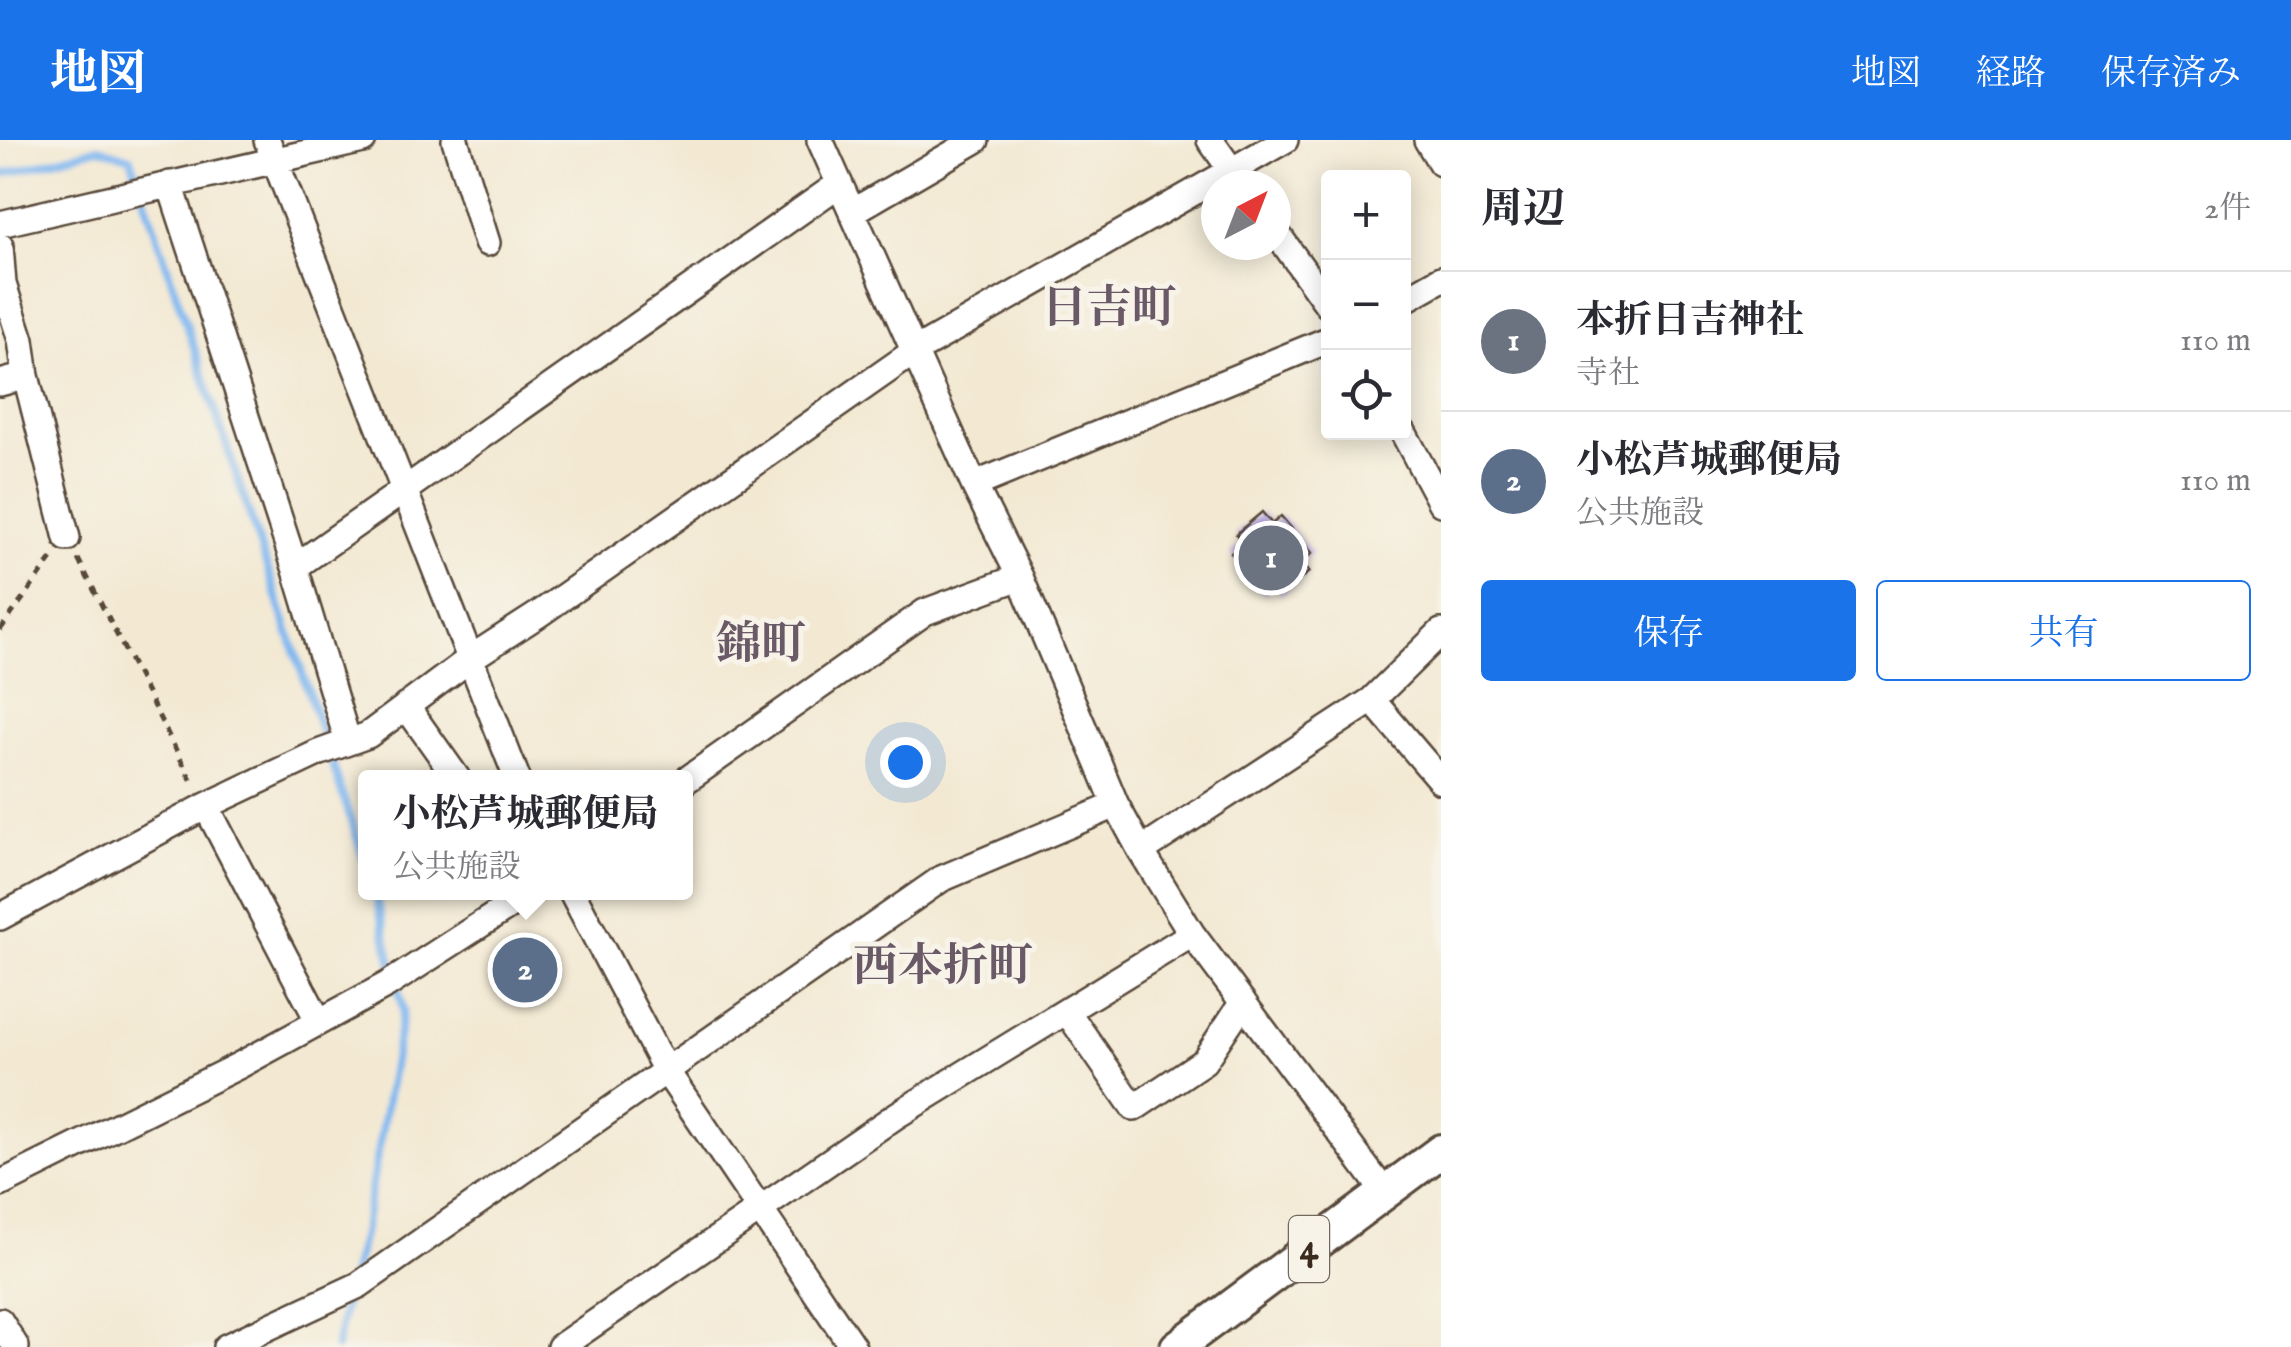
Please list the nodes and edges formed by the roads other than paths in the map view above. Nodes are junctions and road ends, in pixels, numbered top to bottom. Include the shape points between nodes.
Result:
1 (364, 140) edge
2 (455, 140) edge
3 (820, 140) edge
4 (976, 140) edge
5 (1210, 140) edge
6 (1285, 140) edge
7 (1427, 140) edge
8 (270, 150) edge
9 (1441, 163) edge
10 (1231, 170) edge
11 (1247, 170) edge
12 (839, 184) junction
13 (165, 185) junction
14 (1201, 197) edge
15 (852, 212) junction
16 (0, 224) edge
17 (487, 243) dead end
18 (0, 246) edge
19 (1291, 253) edge
20 (1441, 279) edge
21 (1321, 294) edge
22 (1411, 296) edge
23 (1321, 343) edge
24 (915, 352) junction
25 (26, 376) junction
26 (0, 383) edge
27 (1407, 440) edge
28 (974, 485) junction
29 (404, 490) junction
30 (1441, 503) edge
31 (67, 538) road end
32 (295, 568) junction
33 (1020, 577) junction
34 (1441, 632) edge
35 (470, 658) junction
36 (1372, 700) junction
37 (406, 706) junction
38 (335, 747) junction
39 (451, 770) edge
40 (514, 770) edge
41 (693, 775) edge
42 (1441, 781) edge
43 (1116, 804) junction
44 (206, 806) junction
45 (1141, 851) junction
46 (518, 900) edge
47 (576, 900) edge
48 (0, 917) edge
49 (1192, 934) junction
50 (1243, 1002) junction
51 (1068, 1013) junction
52 (319, 1022) junction
53 (666, 1069) junction
54 (1441, 1150) edge
55 (0, 1184) edge
56 (1386, 1193) junction
57 (759, 1210) junction
58 (0, 1321) edge
59 (16, 1347) edge
60 (226, 1347) edge
61 (560, 1347) edge
62 (853, 1347) edge
63 (1177, 1347) edge

1 - 8 street
2 - 17 street
3 - 12 street
4 - 15 street
5 - 10 street
6 - 11 street
7 - 9 street
8 - 13 street
8 - 29 street
12 - 15 street
12 - 29 street
13 - 16 street
13 - 32 street
14 - 24 street
15 - 24 street
18 - 25 street
19 - 21 street
20 - 22 street
23 - 28 street
24 - 28 street
24 - 35 street
25 - 26 street
25 - 31 street
27 - 30 street
28 - 33 street
29 - 32 street
29 - 35 street
32 - 38 street
33 - 41 street via 925,612
33 - 43 street
34 - 36 street
35 - 37 street
35 - 40 street
36 - 42 street
36 - 45 street
37 - 38 street via 368,734
37 - 39 street
38 - 44 street
43 - 45 street
43 - 53 street via 941,879
44 - 48 street
44 - 52 street
45 - 49 street
46 - 52 street
47 - 53 street
49 - 50 street
49 - 51 street
50 - 51 street via 1204,1061 1134,1108
50 - 56 street
51 - 57 street via 897,1115
52 - 55 street
53 - 57 street
53 - 60 street via 360,1285
54 - 56 main road, 4
56 - 63 main road, 4
57 - 61 street
57 - 62 street
58 - 59 street

